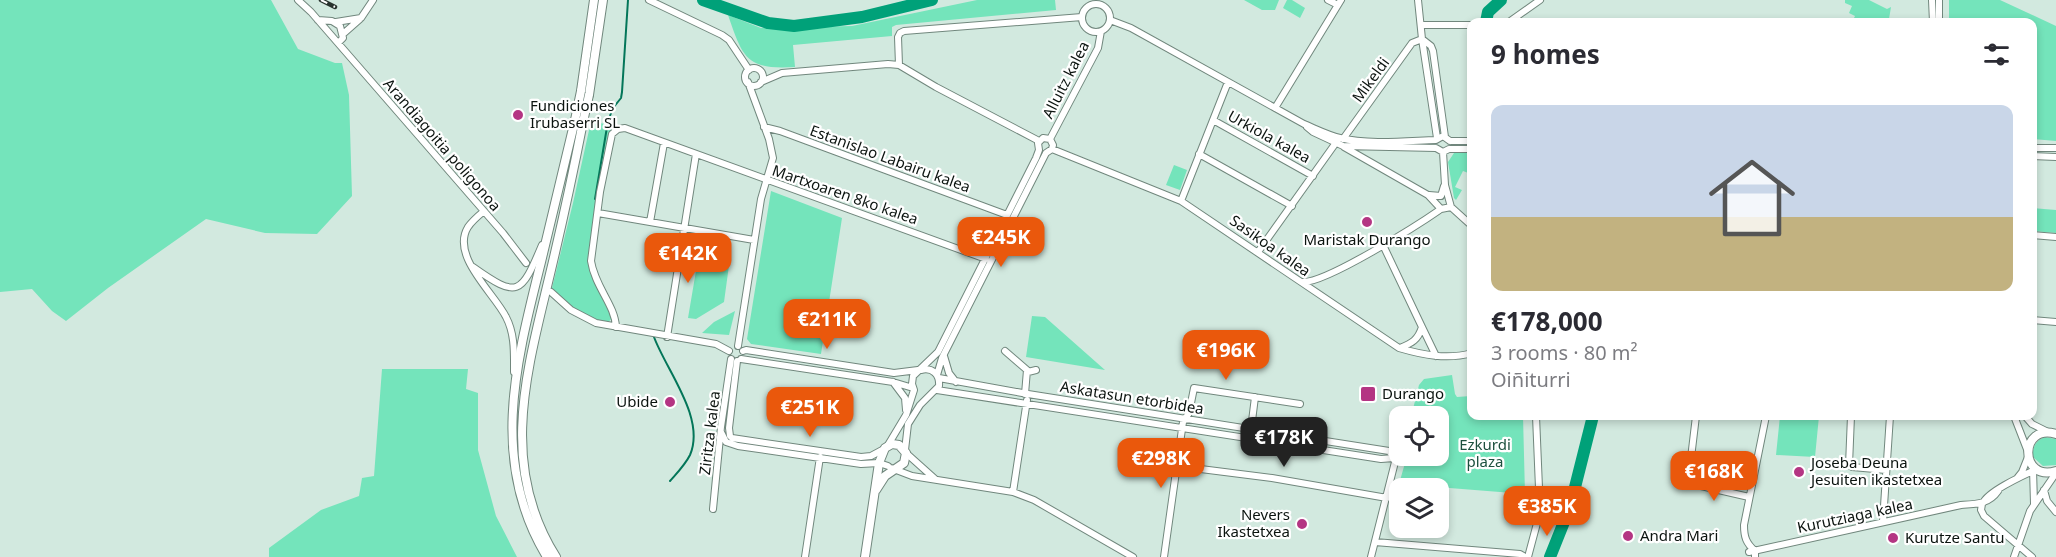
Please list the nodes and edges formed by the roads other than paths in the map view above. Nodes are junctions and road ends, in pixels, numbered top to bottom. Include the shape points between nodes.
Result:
1 (298, 0) edge
2 (373, 0) edge
3 (594, 0) edge
4 (603, 0) edge
5 (649, 0) edge
6 (1084, 0) edge
7 (1328, 0) edge
8 (1418, 0) edge
9 (1540, 0) edge
10 (1932, 0) edge
11 (1939, 0) edge
12 (1339, 3) edge
13 (1089, 6) junction
14 (1082, 17) junction
15 (361, 18) junction
16 (1515, 18) edge
17 (1933, 18) edge
18 (1939, 18) edge
19 (318, 20) junction
20 (1110, 20) junction
21 (336, 22) junction
22 (1421, 25) junction
23 (1467, 25) edge
24 (1101, 31) junction
25 (343, 34) junction
26 (1422, 39) junction
27 (338, 43) junction
28 (899, 65) junction
29 (749, 70) junction
30 (759, 70) junction
31 (782, 73) junction
32 (748, 82) junction
33 (1228, 82) junction
34 (759, 83) junction
35 (585, 93) junction
36 (755, 101) junction
37 (1275, 108) junction
38 (1213, 120) junction
39 (579, 121) junction
40 (1305, 124) junction
41 (764, 128) junction
42 (1050, 139) junction
43 (1343, 139) junction
44 (1436, 139) junction
45 (1448, 139) junction
46 (1039, 141) junction
47 (1467, 141) edge
48 (664, 143) junction
49 (1335, 144) junction
50 (1343, 147) junction
51 (1436, 148) junction
52 (2037, 148) edge
53 (2056, 148) edge
54 (1052, 149) junction
55 (1449, 149) junction
56 (1467, 149) edge
57 (1039, 150) junction
58 (1443, 152) junction
59 (1046, 153) junction
60 (696, 154) junction
61 (1199, 154) junction
62 (2037, 156) edge
63 (2056, 157) edge
64 (1313, 176) junction
65 (766, 180) junction
66 (1444, 185) junction
67 (1428, 195) junction
68 (1181, 201) junction
69 (1292, 206) junction
70 (1451, 207) junction
71 (1441, 209) junction
72 (484, 211) junction
73 (598, 213) junction
74 (1007, 215) junction
75 (1467, 221) edge
76 (650, 222) junction
77 (684, 228) junction
78 (548, 231) junction
79 (2037, 235) edge
80 (2056, 237) edge
81 (754, 240) junction
82 (1383, 245) junction
83 (1258, 252) junction
84 (986, 260) junction
85 (526, 263) dead end
86 (473, 267) junction
87 (1316, 280) junction
88 (1301, 282) junction
89 (551, 292) dead end
90 (1317, 293) junction
91 (2037, 320) edge
92 (2056, 322) edge
93 (616, 327) junction
94 (1422, 327) junction
95 (667, 337) junction
96 (1399, 348) junction
97 (1005, 351) dead end
98 (1467, 353) edge
99 (738, 355) junction
100 (944, 355) junction
101 (1436, 356) junction
102 (920, 370) junction
103 (1036, 370) dead end
104 (1028, 372) junction
105 (938, 377) junction
106 (514, 381) junction
107 (893, 382) junction
108 (956, 382) junction
109 (913, 389) junction
110 (934, 392) junction
111 (1027, 394) junction
112 (1255, 397) junction
113 (1027, 403) junction
114 (1300, 404) dead end
115 (906, 416) junction
116 (1186, 419) junction
117 (1536, 420) edge
118 (1696, 420) edge
119 (1765, 420) edge
120 (1851, 420) edge
121 (1890, 420) edge
122 (2016, 420) edge
123 (2028, 420) edge
124 (1182, 428) junction
125 (1251, 429) junction
126 (721, 432) junction
127 (2052, 433) edge
128 (906, 451) junction
129 (1389, 451) edge
130 (820, 458) junction
131 (888, 460) junction
132 (1389, 460) edge
133 (2032, 463) junction
134 (861, 464) junction
135 (1177, 465) junction
136 (1394, 466) edge
137 (1886, 470) junction
138 (2056, 472) edge
139 (2018, 477) junction
140 (935, 478) junction
141 (876, 485) junction
142 (2044, 490) junction
143 (1013, 492) junction
144 (1749, 497) junction
145 (1387, 498) junction
146 (1982, 504) junction
147 (2034, 504) junction
148 (1966, 505) junction
149 (713, 509) dead end
150 (1982, 511) junction
151 (2056, 512) edge
152 (1883, 521) junction
153 (1375, 542) junction
154 (2018, 544) junction
155 (1753, 553) edge
156 (1163, 555) edge
157 (547, 557) edge
158 (556, 557) edge
159 (805, 557) edge
160 (866, 557) edge
161 (1133, 557) edge
162 (1371, 557) edge
163 (1527, 557) edge
164 (2014, 557) edge
165 (2032, 557) edge

1 - 19 street, Arandiagoitia poligonoa
2 - 15 street
3 - 35 main road
4 - 35 main road
5 - 29 street via 722,35
6 - 13 street
7 - 12 street
8 - 22 street
9 - 16 street
10 - 17 street
11 - 18 street
12 - 37 street
13 - 14 street
13 - 20 street via 1098,4 1106,8
14 - 24 street via 1089,31
14 - 28 street via 904,31 898,37
15 - 21 street
15 - 25 street
19 - 21 street
19 - 27 street, Arandiagoitia poligonoa
20 - 24 street
20 - 33 street
21 - 25 street
22 - 23 street
22 - 26 street
24 - 42 street, Alluitz kalea via 1098,48
25 - 27 street
26 - 43 street, Mikeldi via 1412,43
26 - 44 street
26 - 45 street via 1433,51
27 - 72 street, Arandiagoitia poligonoa
28 - 31 street
28 - 46 street
29 - 30 street
29 - 32 street
30 - 31 street
30 - 34 street via 763,77
31 - 34 street
32 - 34 street
32 - 36 street
33 - 37 street
33 - 38 street
34 - 36 street
35 - 39 main road, bridge
36 - 41 street
37 - 40 street
38 - 61 street
38 - 64 street, Urkiola kalea
39 - 78 main road
39 - 158 main road via 532,353 521,429 524,476 533,509
40 - 43 street
40 - 49 street
41 - 65 street via 773,158
41 - 74 street, Estanislao Labairu kalea
42 - 46 street
42 - 54 street
43 - 44 street
44 - 45 street
44 - 51 street
45 - 47 street
45 - 55 street
46 - 57 street
48 - 60 street, Martxoaren 8ko kalea
48 - 73 street, Martxoaren 8ko kalea via 626,128 612,134
48 - 76 street
49 - 50 street
49 - 64 street
50 - 51 street
50 - 67 street
51 - 58 street
52 - 53 street
54 - 59 street
54 - 68 street, Sasikoa kalea
55 - 56 street
55 - 58 street
57 - 59 street
57 - 74 street
58 - 66 street
59 - 100 street
60 - 65 street, Martxoaren 8ko kalea
60 - 77 street
61 - 68 street
61 - 69 street
62 - 63 street
64 - 69 street
65 - 81 street
65 - 84 street, Martxoaren 8ko kalea
66 - 67 street via 1441,196
66 - 70 street
67 - 71 street
68 - 83 street, Sasikoa kalea
69 - 83 street
70 - 71 street
70 - 75 street
71 - 82 street
72 - 85 street, Arandiagoitia poligonoa
72 - 86 street via 464,235 465,250
73 - 76 street
73 - 93 street via 591,261 604,298 616,315
74 - 84 street
76 - 77 street
77 - 81 street
77 - 95 street
78 - 86 street via 530,274 516,287 499,285
78 - 106 main road
79 - 80 street
81 - 99 street
82 - 87 street
82 - 94 street
83 - 88 street, Sasikoa kalea
84 - 102 street via 938,352
86 - 106 street via 511,328
87 - 88 street
87 - 90 street
88 - 90 street, Sasikoa kalea
89 - 93 street via 583,317
90 - 96 street, Sasikoa kalea
91 - 92 street
93 - 95 street
94 - 96 street via 1412,343
94 - 101 street
95 - 99 street via 716,344 729,351 733,347
96 - 101 street, Sasikoa kalea
97 - 104 street
98 - 101 street, Sasikoa kalea
99 - 102 street via 746,350 894,372
99 - 107 street
99 - 126 street, Ziritza kalea
99 - 131 street, Ziritza kalea via 729,433 732,438
100 - 105 street
100 - 108 street
102 - 105 street via 928,369
102 - 109 street via 913,376
103 - 104 street
104 - 111 street
105 - 108 street, Askatasun etorbidea
105 - 110 street
106 - 157 main road via 512,452 525,512
107 - 109 street
107 - 115 street via 904,398
108 - 111 street, Askatasun etorbidea
109 - 110 street via 924,396
109 - 115 street
110 - 113 street, Askatasun etorbidea
110 - 128 street via 908,424
111 - 113 street
111 - 116 street, Askatasun etorbidea
112 - 114 street
112 - 116 street via 1194,388
112 - 125 street
113 - 124 street, Askatasun etorbidea
113 - 143 street
115 - 131 street
116 - 124 street
116 - 125 street, Askatasun etorbidea
117 - 163 street via 1540,512
118 - 144 street via 1688,483
119 - 144 street
120 - 137 street via 1849,465
121 - 137 street
122 - 133 street
123 - 127 street
124 - 132 street, Askatasun etorbidea
124 - 135 street
125 - 129 street, Askatasun etorbidea
126 - 130 street via 730,445
126 - 149 street, Ziritza kalea
127 - 133 main road via 2036,436 2029,446
128 - 131 main road via 899,445
128 - 131 main road via 904,463
128 - 140 street
130 - 134 street
130 - 159 street
131 - 134 street
131 - 140 street via 912,476
131 - 141 main road
131 - 141 main road
133 - 138 main road via 2047,473
133 - 139 street
133 - 139 street
133 - 147 street
134 - 141 street via 872,471
135 - 145 street
135 - 156 street
136 - 145 street
137 - 152 street
138 - 142 street
139 - 146 street
140 - 143 street
141 - 160 main road
142 - 147 street
142 - 151 street
143 - 161 street
144 - 155 street via 1744,532
145 - 153 street
146 - 148 street, Kurutziaga kalea
146 - 150 street
147 - 154 street
148 - 150 street
148 - 152 street, Kurutziaga kalea
150 - 154 street
152 - 155 street, Kurutziaga kalea
153 - 162 street
153 - 163 street
154 - 164 street
154 - 165 street

